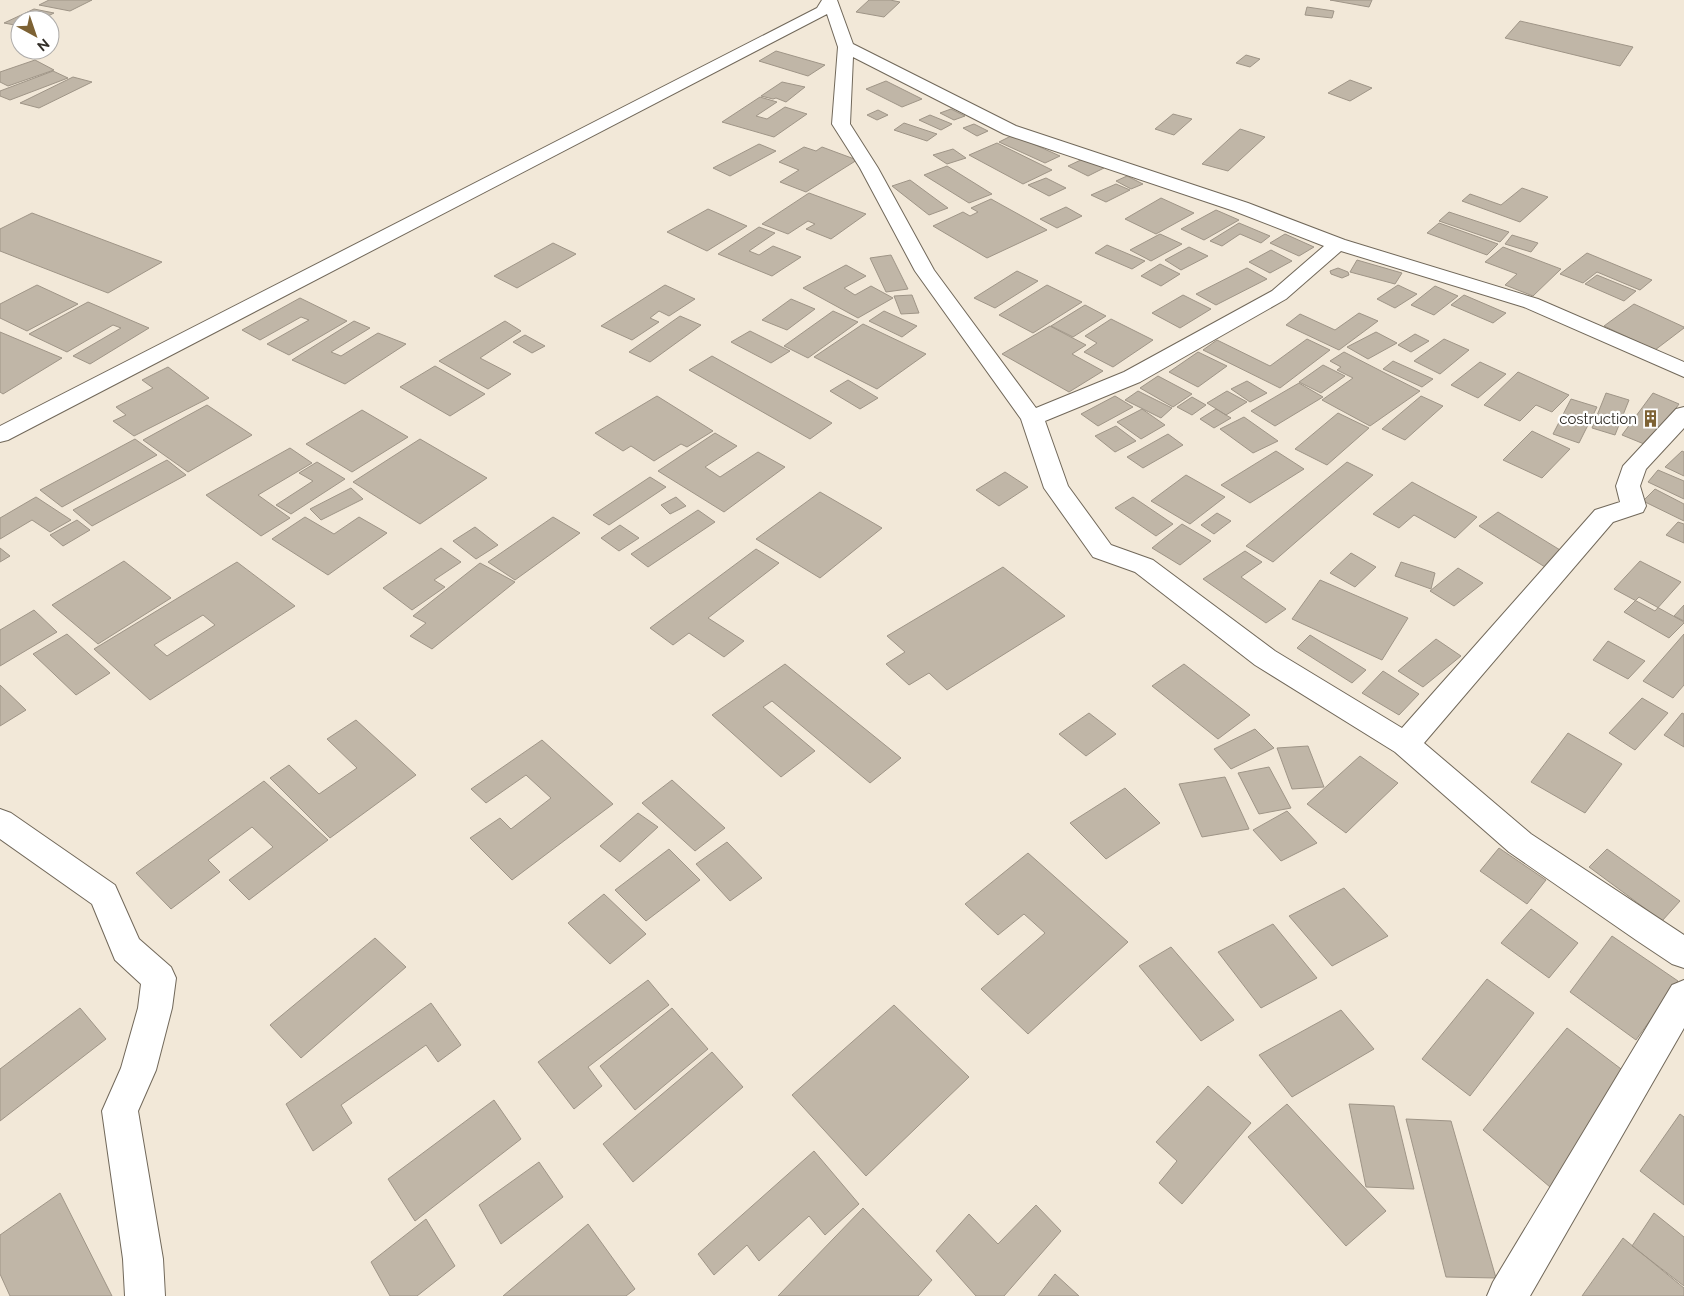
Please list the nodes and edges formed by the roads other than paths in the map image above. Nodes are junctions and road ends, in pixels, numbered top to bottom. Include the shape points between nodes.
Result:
1 (830, 0) edge
2 (846, 47) junction
3 (1338, 244) junction
4 (1684, 370) edge
5 (1684, 414) edge
6 (1032, 418) junction
7 (0, 435) edge
8 (1406, 744) junction
9 (0, 822) edge
10 (1684, 953) edge
11 (1684, 996) edge
12 (145, 1296) edge
13 (1506, 1296) edge

1 - 2 street
1 - 7 street via 822,10
2 - 3 street via 1010,130 1242,207
2 - 6 street via 841,124 925,271
3 - 4 street via 1531,303
3 - 6 street via 1279,295 1132,377
5 - 8 street via 1635,466 1628,486 1634,506 1604,516
6 - 8 street via 1056,488 1102,551 1144,566 1265,658
8 - 10 street via 1520,843
9 - 12 street via 104,895 127,949 160,978 138,1070 120,1111 143,1259
11 - 13 street

